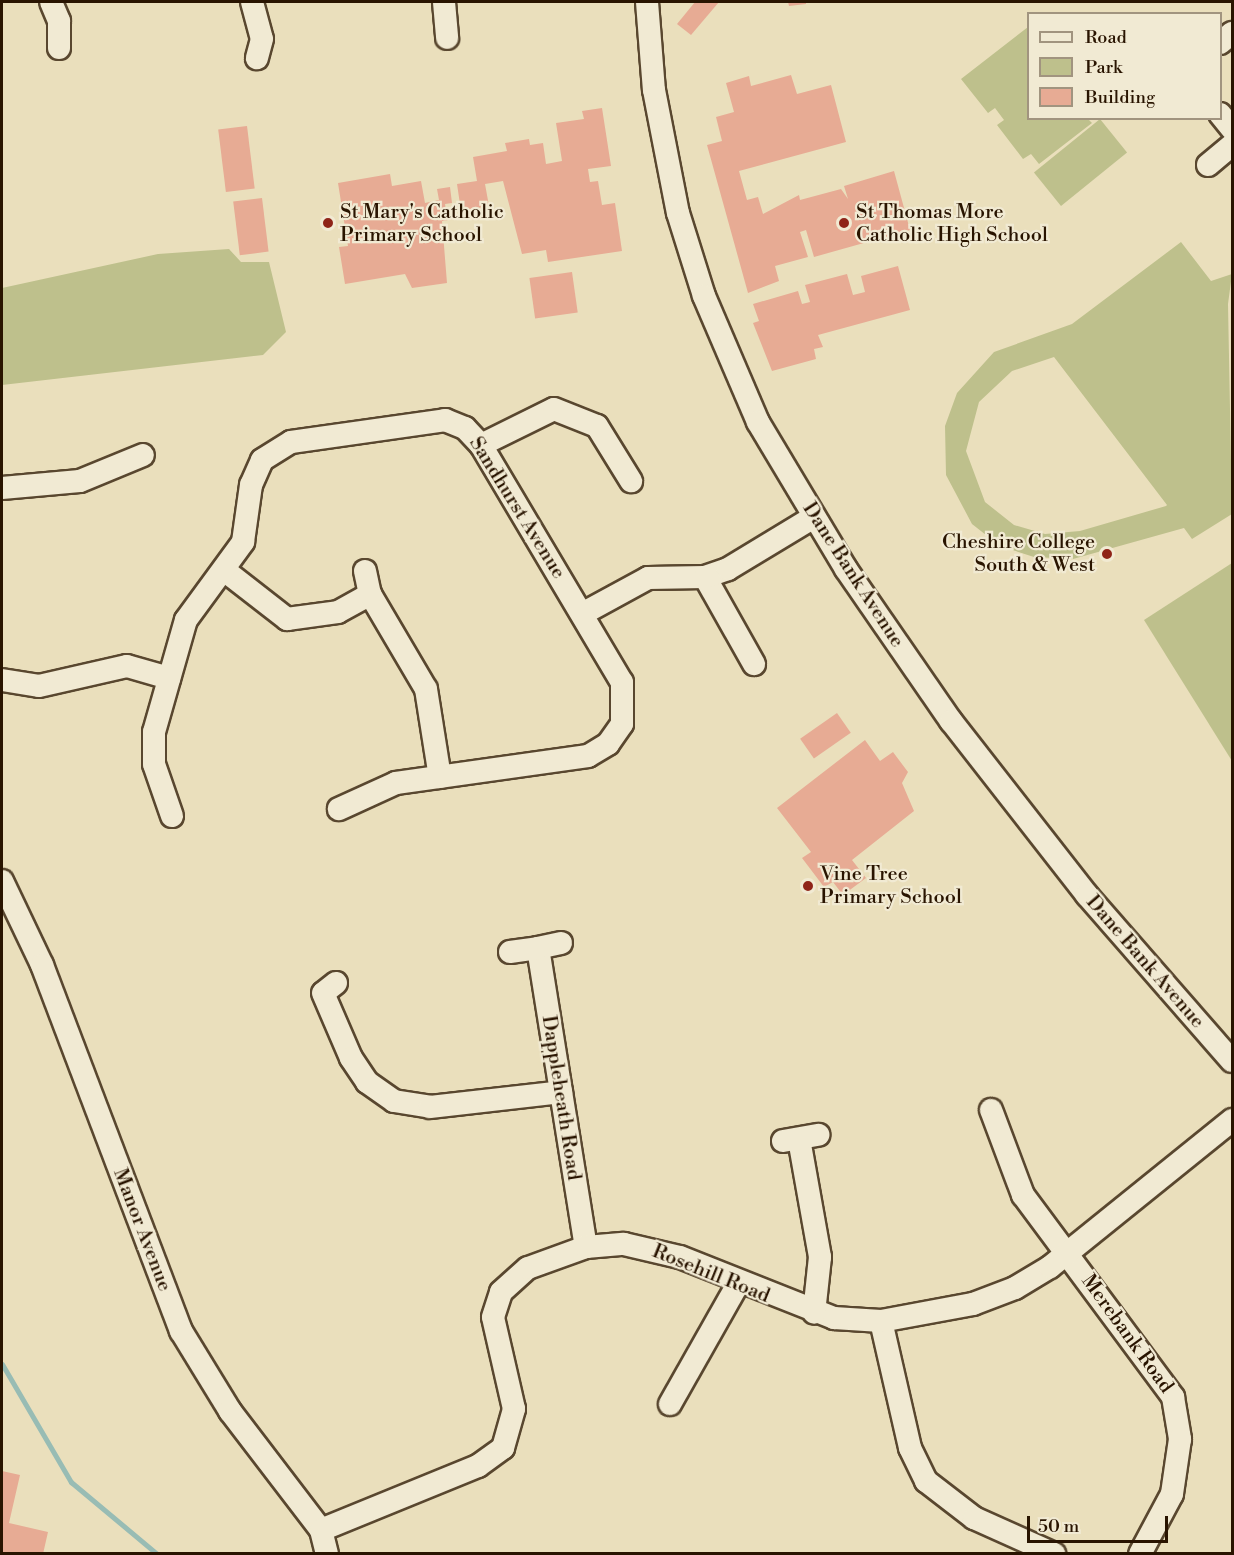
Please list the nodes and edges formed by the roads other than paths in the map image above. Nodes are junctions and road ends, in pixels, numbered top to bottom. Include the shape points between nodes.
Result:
1 (51, 2) edge
2 (252, 2) edge
3 (444, 2) edge
4 (647, 2) edge
5 (447, 38) dead end
6 (59, 48) dead end
7 (257, 58) dead end
8 (1222, 115) edge
9 (1233, 129) edge
10 (1233, 145) edge
11 (1208, 165) dead end
12 (481, 445) junction
13 (143, 455) dead end
14 (631, 481) dead end
15 (2, 488) edge
16 (814, 517) junction
17 (224, 570) junction
18 (365, 571) dead end
19 (705, 577) junction
20 (370, 594) junction
21 (582, 614) junction
22 (754, 664) dead end
23 (169, 678) junction
24 (2, 680) edge
25 (440, 777) junction
26 (339, 809) dead end
27 (172, 816) dead end
28 (2, 881) edge
29 (561, 943) dead end
30 (537, 948) junction
31 (510, 952) dead end
32 (322, 991) dead end
33 (1233, 1061) edge
34 (561, 1092) junction
35 (992, 1110) dead end
36 (1233, 1120) edge
37 (800, 1138) dead end
38 (586, 1247) junction
39 (1068, 1253) junction
40 (738, 1284) junction
41 (814, 1313) junction
42 (881, 1320) junction
43 (682, 1395) dead end
44 (321, 1530) junction
45 (327, 1554) edge
46 (1054, 1554) edge
47 (1140, 1554) edge

1 - 6 street via 59,21
2 - 7 street via 261,39
3 - 5 street
4 - 16 street, Dane Bank Avenue via 665,156 693,262 747,400
8 - 9 street
10 - 11 street
12 - 14 street via 554,409 597,426
12 - 17 street, Sandhurst Avenue via 465,428 445,420 282,444 258,467 246,533
12 - 21 street, Sandhurst Avenue
13 - 15 street via 80,481
16 - 19 street
16 - 33 street, Dane Bank Avenue via 904,654 1027,821
17 - 20 street via 287,619 349,609
17 - 23 street, Sandhurst Avenue via 193,607
18 - 20 street
19 - 21 street via 648,578
19 - 22 street
20 - 25 street via 426,689
21 - 25 street, Sandhurst Avenue via 626,695 622,724 608,744 588,756
23 - 24 street via 127,666 39,687
23 - 27 street, Sandhurst Avenue via 153,751
25 - 26 street, Sandhurst Avenue via 384,786
28 - 44 street, Manor Avenue via 42,965 181,1331 230,1411
29 - 30 street
30 - 31 street
30 - 34 street, Dappleheath Road
32 - 34 street via 358,1072 394,1101 430,1107
34 - 38 street, Dappleheath Road
35 - 39 street, Merebank Road via 1014,1181
36 - 39 street, Rosehill Road
37 - 41 street via 820,1257
38 - 40 street, Rosehill Road via 606,1243 657,1250
38 - 44 street, Rosehill Road via 528,1268 510,1281 494,1307 494,1328 514,1409 508,1439 496,1455
39 - 42 street, Rosehill Road via 996,1296
39 - 47 street, Merebank Road via 1168,1387 1176,1408 1180,1439 1172,1494
40 - 41 street, Rosehill Road
40 - 43 street
41 - 42 street, Rosehill Road
42 - 46 street via 910,1448 926,1481 974,1518
44 - 45 street, Manor Avenue

